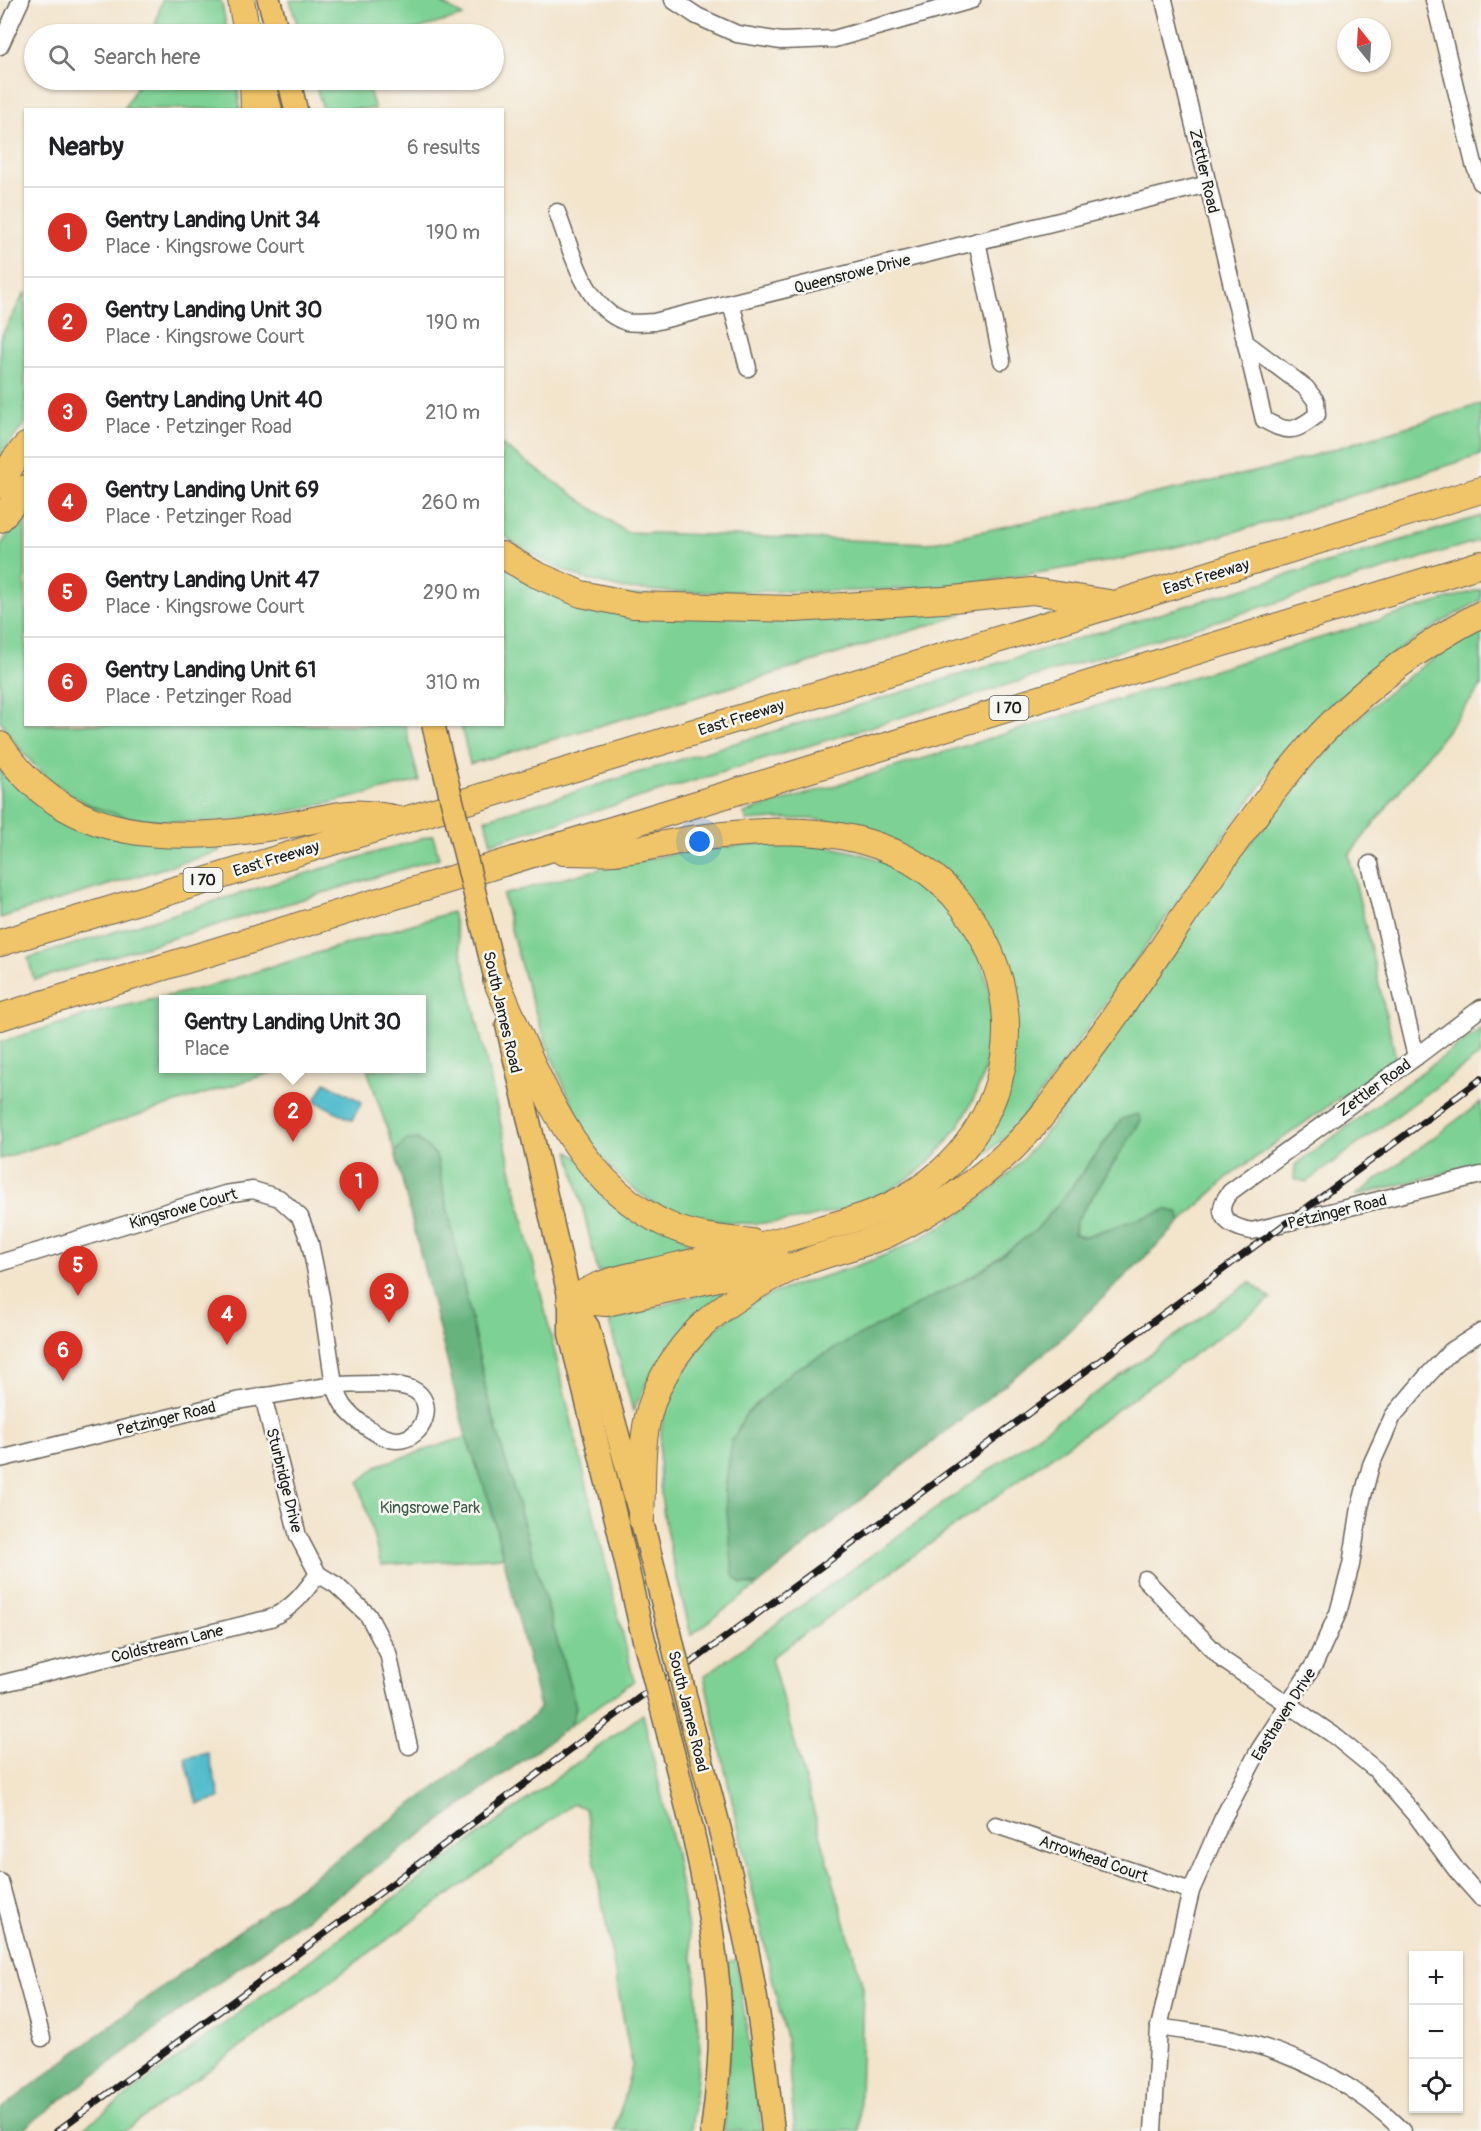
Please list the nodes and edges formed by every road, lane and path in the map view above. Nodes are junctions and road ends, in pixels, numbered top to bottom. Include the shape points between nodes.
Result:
1 (21, 0) edge
2 (242, 0) edge
3 (269, 0) edge
4 (673, 0) edge
5 (903, 0) edge
6 (972, 0) edge
7 (1164, 0) edge
8 (1434, 0) edge
9 (908, 17) junction
10 (246, 24) edge
11 (249, 24) edge
12 (275, 24) edge
13 (0, 46) edge
14 (253, 90) edge
15 (266, 90) edge
16 (291, 90) edge
17 (254, 108) edge
18 (270, 108) edge
19 (296, 108) edge
20 (1481, 183) edge
21 (1208, 184) junction
22 (556, 212) dead end
23 (977, 241) junction
24 (731, 303) junction
25 (1245, 342) junction
26 (1002, 361) dead end
27 (748, 368) dead end
28 (24, 448) edge
29 (0, 485) edge
30 (24, 490) edge
31 (1481, 490) edge
32 (0, 519) edge
33 (504, 556) edge
34 (1481, 564) edge
35 (1115, 604) junction
36 (1481, 614) edge
37 (433, 726) edge
38 (0, 745) edge
39 (407, 819) junction
40 (536, 852) junction
41 (1370, 864) dead end
42 (0, 943) edge
43 (496, 980) junction
44 (1481, 1008) edge
45 (0, 1017) edge
46 (1416, 1057) junction
47 (1481, 1175) edge
48 (1230, 1192) joint
49 (766, 1244) junction
50 (808, 1260) junction
51 (0, 1263) edge
52 (570, 1300) junction
53 (1481, 1332) edge
54 (334, 1385) junction
55 (263, 1396) junction
56 (0, 1459) edge
57 (641, 1518) junction
58 (318, 1574) junction
59 (1145, 1579) dead end
60 (0, 1684) edge
61 (1289, 1704) junction
62 (409, 1746) dead end
63 (996, 1825) dead end
64 (0, 1882) edge
65 (1191, 1891) junction
66 (1481, 1898) edge
67 (1159, 2027) junction
68 (42, 2038) dead end
69 (712, 2131) edge
70 (773, 2131) edge
71 (1153, 2131) edge
72 (1403, 2131) edge

1 - 13 street
2 - 10 highway
2 - 11 main road
3 - 12 main road
4 - 9 street via 737,34 781,41 834,39
5 - 9 street
6 - 9 street
7 - 21 street, Zettler Road
8 - 20 street
14 - 17 highway
15 - 18 main road
16 - 19 main road
21 - 23 street, Queensrowe Drive
21 - 25 street, Zettler Road
22 - 24 street, Queensrowe Drive via 587,289 603,310 627,322 654,322
23 - 24 street, Queensrowe Drive
23 - 26 street
24 - 27 street
25 - 25 street, Zettler Road via 1264,420 1283,430 1302,426 1317,415 1316,401 1305,388
28 - 29 highway
30 - 32 highway
31 - 35 highway, East Freeway / I 70
33 - 35 highway via 581,594 634,605 794,609 1032,591
34 - 40 highway, I 70
35 - 39 highway, East Freeway / I 70
36 - 50 highway via 1390,672 1330,724 1304,753 1223,859 1114,1018 1012,1148 963,1188 910,1223 863,1244
37 - 43 main road, South James Road, bridge
38 - 39 highway via 50,797 81,816 118,829 193,836 283,826 351,813
39 - 42 highway, East Freeway / I 70
40 - 45 highway, I 70
40 - 49 highway via 614,852 753,832 842,834 893,851 917,865 955,896 982,935 1004,999 1004,1059 984,1119 964,1149 939,1174 882,1209
41 - 46 street, Zettler Road
43 - 49 highway via 559,1117 586,1157 621,1197 671,1227
43 - 52 main road, South James Road
44 - 46 street
46 - 48 street, Zettler Road
47 - 48 street, Petzinger Road via 1252,1231 1236,1228 1224,1218 1224,1199
49 - 52 highway via 601,1285
50 - 52 highway via 606,1303
50 - 57 highway via 723,1306 673,1359 659,1385 647,1422
51 - 54 street, Kingsrowe Court via 225,1194 252,1190 279,1198 300,1217 310,1243
52 - 57 main road, South James Road via 588,1327
52 - 69 main road, South James Road, bridge via 570,1334 704,1887 718,1980 720,2049
53 - 61 street, Easthaven Drive via 1451,1351 1393,1416 1371,1465 1338,1613 1315,1663
54 - 54 street, Petzinger Road via 344,1406 384,1437 398,1440 422,1427 427,1413 424,1400 415,1390 402,1385
54 - 55 street, Petzinger Road
55 - 56 street, Petzinger Road
55 - 58 street, Sturbridge Drive via 298,1536
57 - 70 main road, South James Road, bridge via 749,1959 765,2051
58 - 60 street, Coldstream Lane via 300,1598 271,1618
58 - 62 street, Sturbridge Drive via 368,1615 388,1653
59 - 61 street via 1223,1660
61 - 65 street, Easthaven Drive via 1259,1749
61 - 66 street via 1376,1770
63 - 65 street, Arrowhead Court
64 - 68 street
65 - 67 street, Easthaven Drive
67 - 71 street, Easthaven Drive
67 - 72 street via 1245,2042 1295,2059 1361,2097

